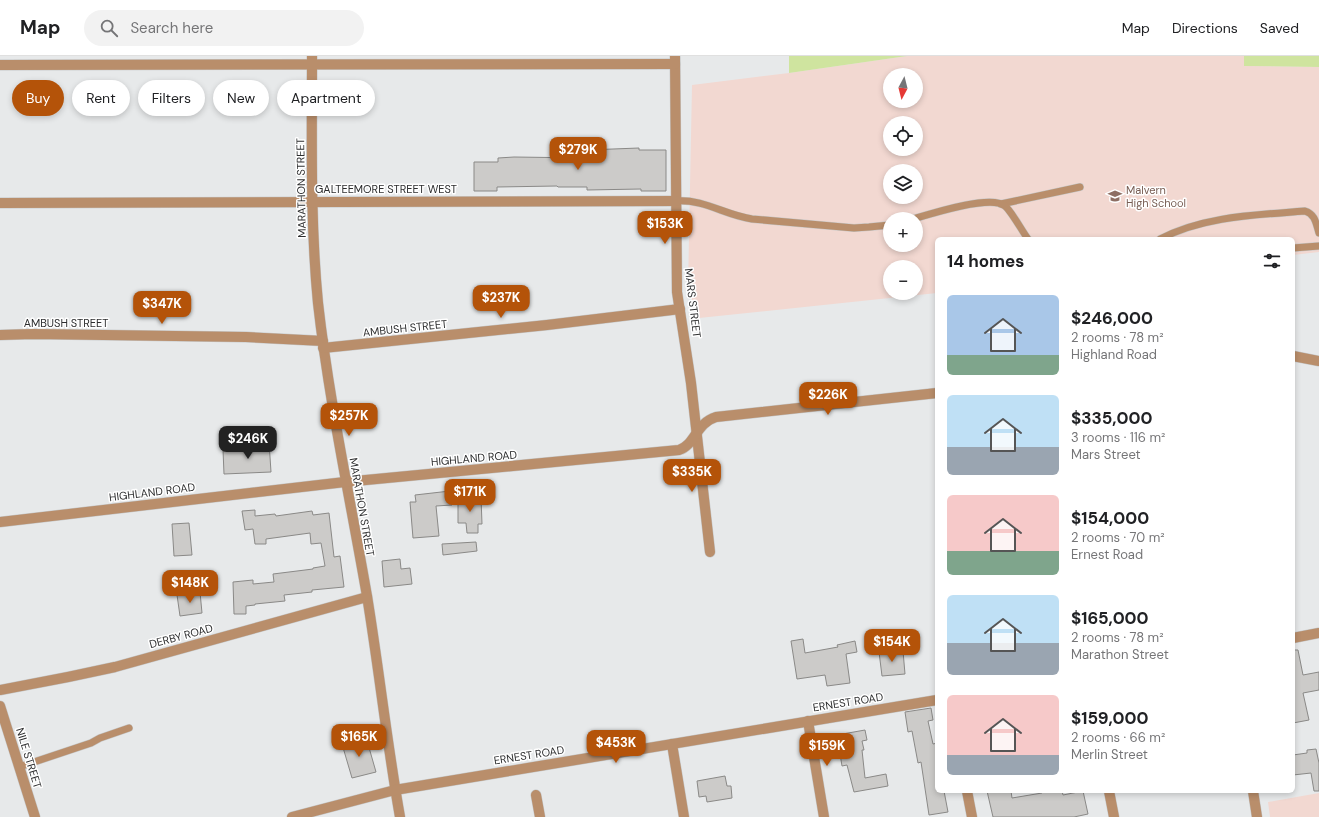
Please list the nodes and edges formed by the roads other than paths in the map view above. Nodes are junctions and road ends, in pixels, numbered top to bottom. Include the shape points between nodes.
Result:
1 (312, 60) edge
2 (675, 60) edge
3 (0, 65) edge
4 (1080, 187) dead end
5 (676, 201) junction
6 (313, 202) junction
7 (0, 203) edge
8 (1001, 204) junction
9 (923, 216) edge
10 (883, 226) edge
11 (1319, 233) edge
12 (1027, 237) edge
13 (1165, 237) edge
14 (1319, 246) edge
15 (1295, 248) edge
16 (680, 309) junction
17 (0, 335) edge
18 (323, 344) junction
19 (1295, 356) edge
20 (1319, 361) edge
21 (935, 393) edge
22 (697, 431) junction
23 (345, 482) junction
24 (0, 522) edge
25 (710, 552) dead end
26 (367, 597) junction
27 (1319, 633) edge
28 (1295, 638) edge
29 (0, 690) edge
30 (935, 700) edge
31 (0, 706) edge
32 (808, 721) junction
33 (129, 728) dead end
34 (672, 744) junction
35 (19, 767) junction
36 (395, 790) junction
37 (967, 793) edge
38 (1109, 793) edge
39 (1253, 793) edge
40 (536, 795) dead end
41 (297, 816) edge
42 (35, 817) edge
43 (400, 817) edge
44 (540, 817) edge
45 (684, 817) edge
46 (824, 817) edge
47 (972, 817) edge
48 (1114, 817) edge
49 (1257, 817) edge

1 - 2 street
1 - 3 street
1 - 6 street, MARATHON STREET
2 - 5 street, MARS STREET
4 - 8 lane
5 - 6 street, GALTEEMORE STREET WEST
5 - 10 lane via 701,203 752,219 854,228
5 - 16 street, MARS STREET via 676,278
6 - 7 street, GALTEEMORE STREET WEST
6 - 18 street, MARATHON STREET
8 - 9 lane via 991,202 960,206
8 - 12 lane
11 - 13 lane via 1314,217 1305,211 1203,223
14 - 15 lane
16 - 18 street, AMBUSH STREET via 547,326
16 - 22 street, MARS STREET
17 - 18 street, AMBUSH STREET via 246,337
18 - 23 street, MARATHON STREET
19 - 20 street
21 - 22 street, HIGHLAND ROAD via 722,416 706,421
22 - 23 street, HIGHLAND ROAD via 687,446 679,450
22 - 25 street, MARS STREET
23 - 24 street, HIGHLAND ROAD
23 - 26 street, MARATHON STREET
26 - 29 street, DERBY ROAD via 115,666
26 - 36 street, MARATHON STREET
27 - 28 street
30 - 32 street, ERNEST ROAD
31 - 35 street, NILE STREET
32 - 34 street, ERNEST ROAD
32 - 46 street
33 - 35 lane
34 - 36 street, ERNEST ROAD
34 - 45 street
35 - 42 street, NILE STREET
36 - 41 street, ERNEST ROAD
36 - 43 street, MARATHON STREET
37 - 47 street
38 - 48 street
39 - 49 street
40 - 44 street

